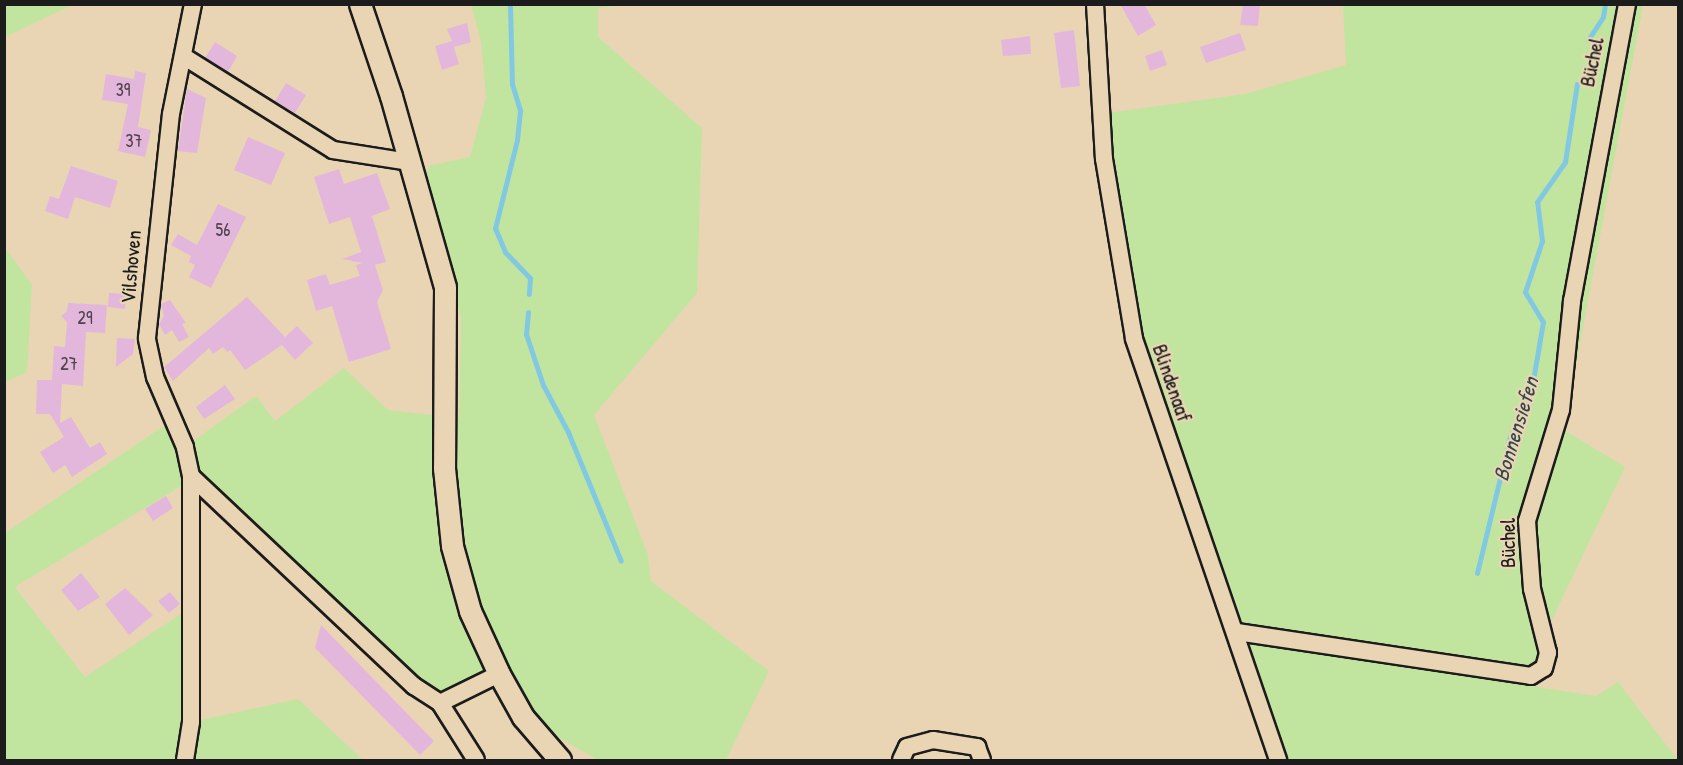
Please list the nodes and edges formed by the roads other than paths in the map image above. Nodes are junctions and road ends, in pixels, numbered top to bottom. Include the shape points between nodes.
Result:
1 (193, 4) edge
2 (360, 4) edge
3 (1095, 4) edge
4 (1627, 4) edge
5 (183, 56) junction
6 (410, 162) junction
7 (191, 476) junction
8 (1237, 632) junction
9 (499, 674) junction
10 (440, 703) junction
11 (185, 760) edge
12 (476, 760) edge
13 (560, 760) edge
14 (901, 760) edge
15 (982, 760) edge
16 (1278, 760) edge

1 - 5 street, Vilshoven
2 - 6 main road
3 - 8 street, Blindenaaf via 1104,159 1134,339
4 - 8 street, Büchel via 1572,301 1561,410 1527,521 1532,589 1548,653 1544,668 1531,676
5 - 6 street via 333,150
5 - 7 street, Vilshoven via 177,74 156,231 147,338 155,376 185,447
6 - 9 main road via 445,287 444,468 452,546 470,611
7 - 10 street via 414,686
7 - 11 street, Vilshoven via 191,722
8 - 16 street, Blindenaaf
9 - 10 street
9 - 13 main road via 523,717
10 - 12 street
14 - 15 street via 907,747 933,740 977,747

